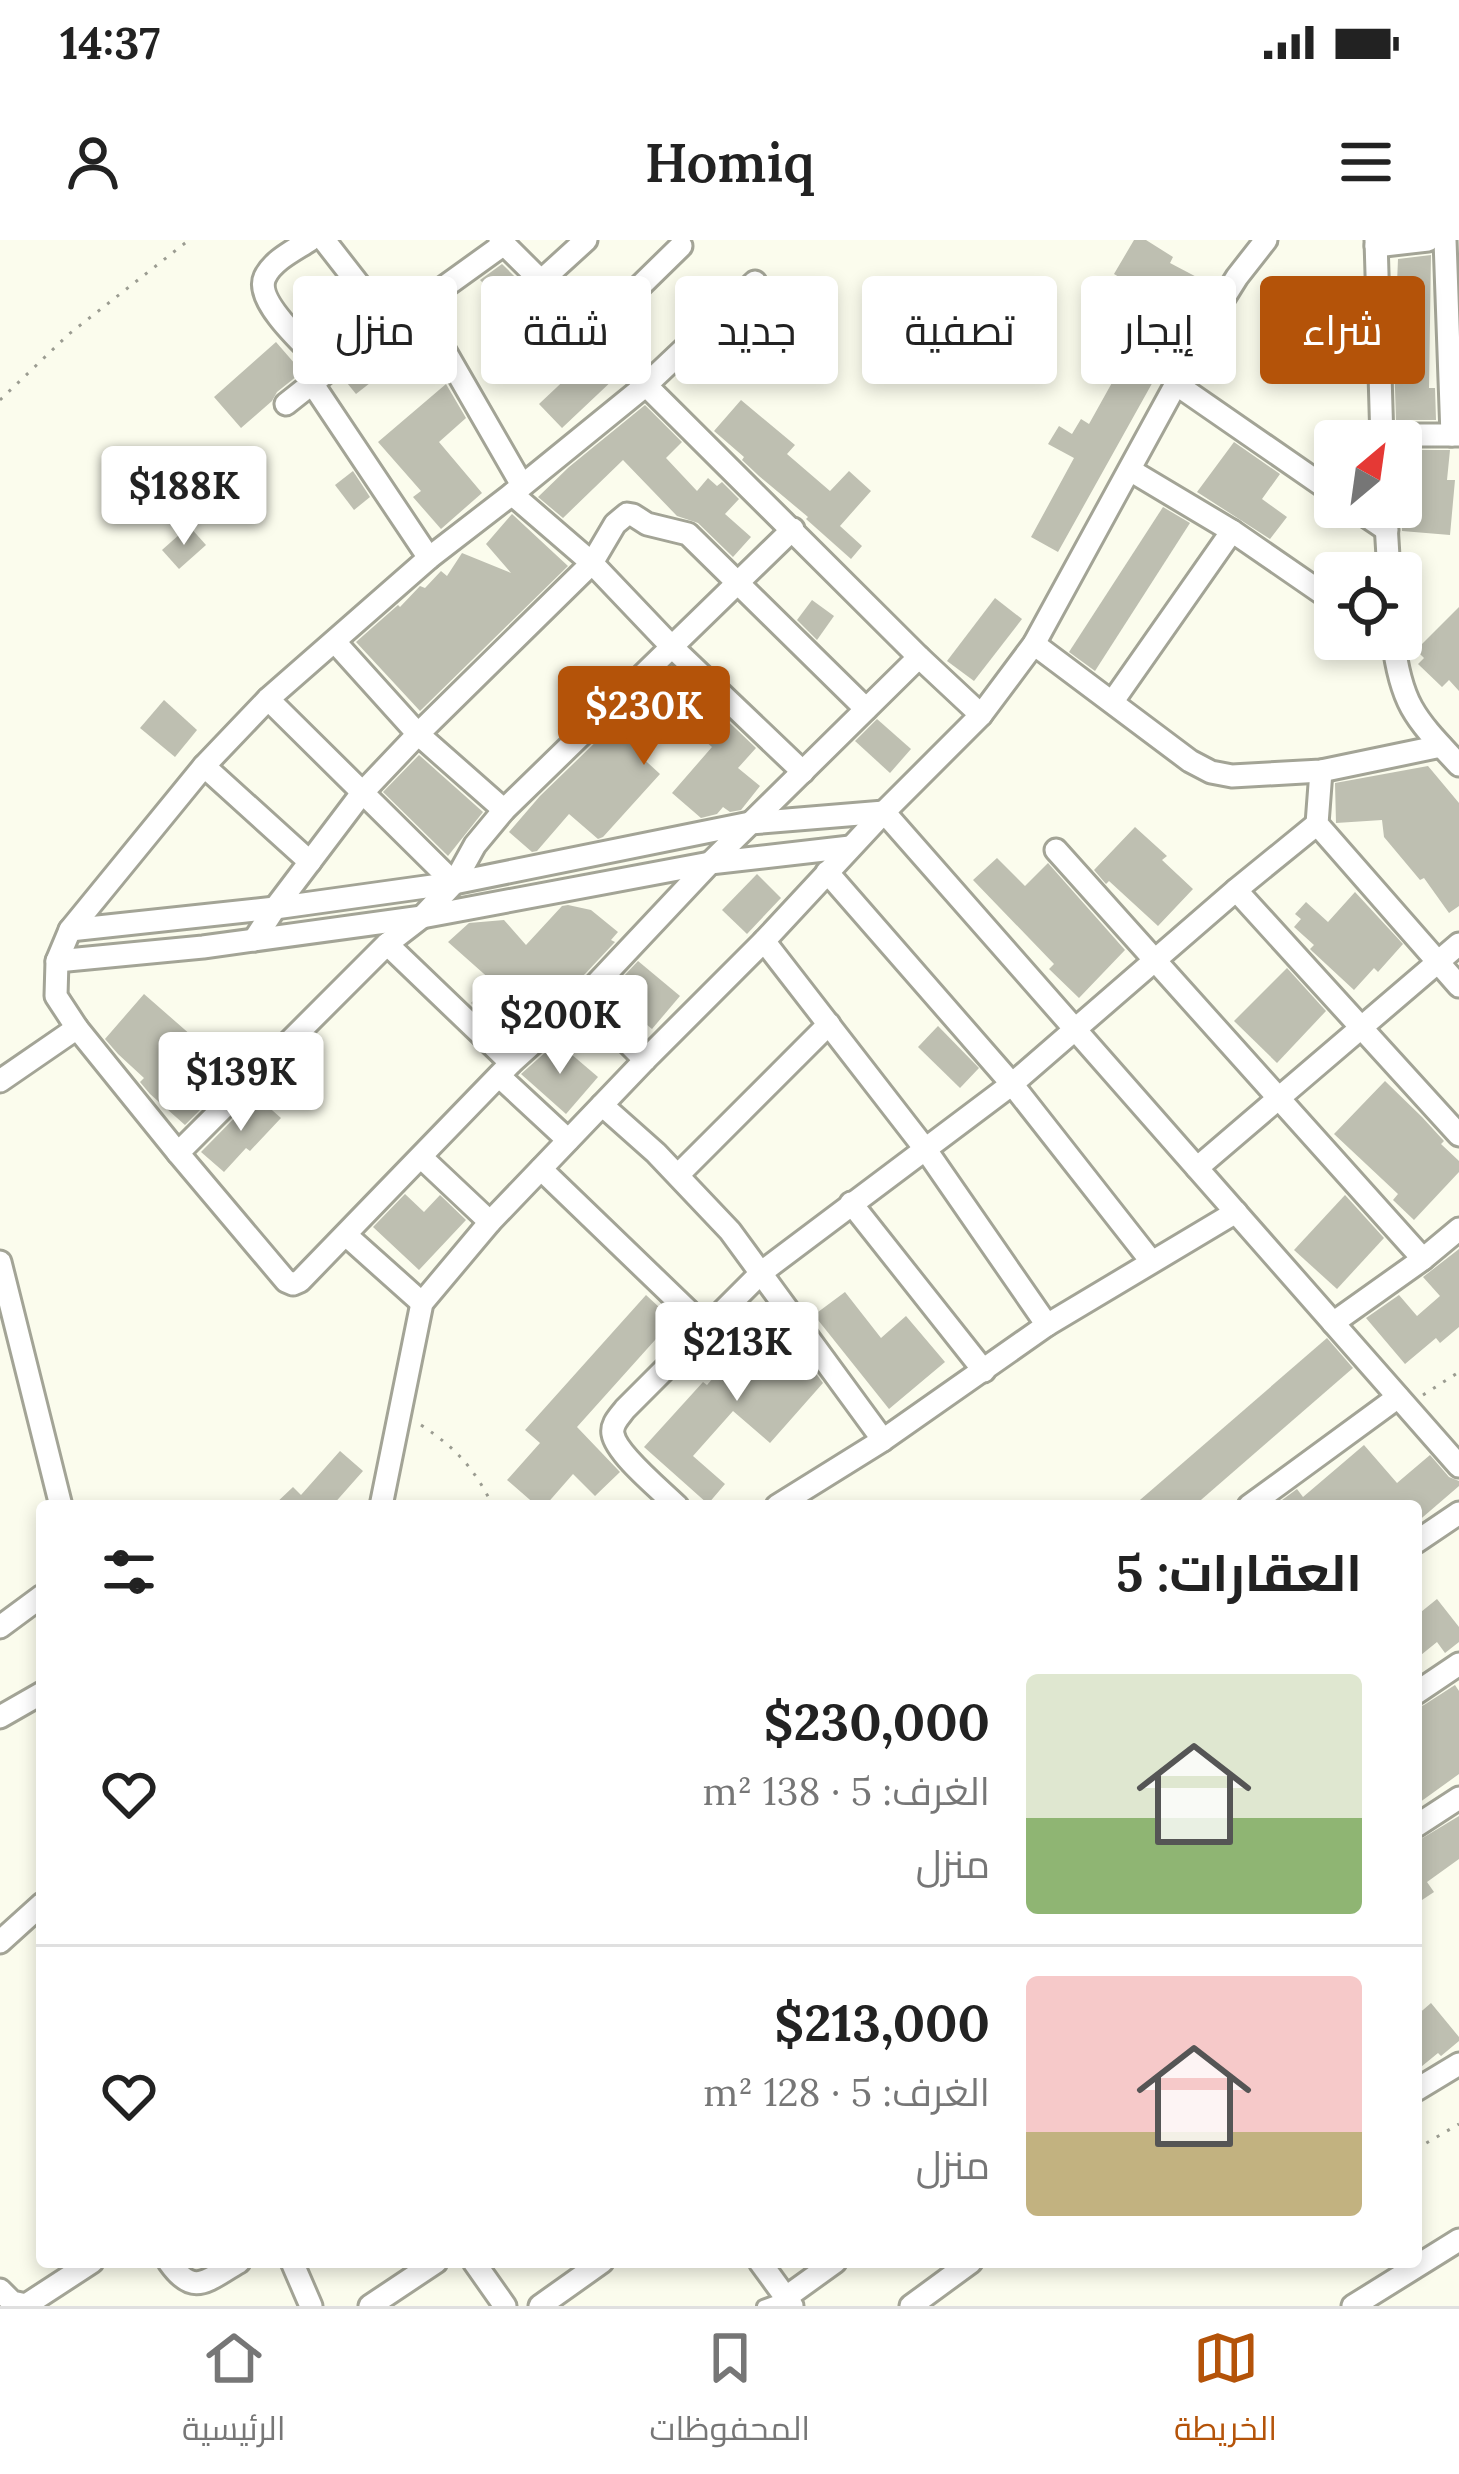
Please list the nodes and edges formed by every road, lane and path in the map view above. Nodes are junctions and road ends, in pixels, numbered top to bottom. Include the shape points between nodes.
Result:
1 (189, 240) edge
2 (310, 240) edge
3 (324, 240) edge
4 (586, 240) edge
5 (1266, 240) edge
6 (1428, 240) edge
7 (1444, 240) edge
8 (502, 242) edge
9 (1376, 243) edge
10 (681, 246) dead end
11 (352, 276) edge
12 (457, 276) edge
13 (537, 276) edge
14 (546, 276) edge
15 (650, 276) edge
16 (1236, 279) edge
17 (293, 339) edge
18 (675, 358) edge
19 (457, 377) edge
20 (311, 384) edge
21 (326, 384) edge
22 (1176, 384) joint
23 (646, 385) junction
24 (0, 400) edge
25 (286, 404) dead end
26 (1381, 420) edge
27 (1455, 435) edge
28 (1422, 436) edge
29 (1130, 470) junction
30 (1314, 479) edge
31 (517, 490) junction
32 (1384, 528) edge
33 (793, 530) junction
34 (1387, 530) joint
35 (1232, 532) junction
36 (1388, 552) edge
37 (429, 558) junction
38 (592, 563) junction
39 (738, 584) junction
40 (1314, 588) edge
41 (335, 643) junction
42 (1034, 644) junction
43 (671, 646) junction
44 (919, 657) junction
45 (1395, 660) edge
46 (268, 699) junction
47 (1113, 701) junction
48 (866, 710) junction
49 (980, 715) junction
50 (418, 734) junction
51 (1441, 746) junction
52 (1459, 765) edge
53 (204, 766) junction
54 (1321, 771) junction
55 (803, 772) junction
56 (362, 793) junction
57 (504, 810) junction
58 (884, 812) junction
59 (750, 824) junction
60 (1317, 824) junction
61 (850, 847) junction
62 (1056, 850) dead end
63 (310, 862) junction
64 (710, 863) junction
65 (827, 872) junction
66 (454, 883) junction
67 (1236, 890) junction
68 (275, 908) junction
69 (422, 917) junction
70 (70, 930) junction
71 (254, 940) junction
72 (764, 941) junction
73 (387, 944) junction
74 (1459, 944) edge
75 (1154, 960) junction
76 (1437, 961) junction
77 (57, 962) junction
78 (1459, 986) edge
79 (583, 998) junction
80 (829, 1024) junction
81 (1361, 1027) junction
82 (77, 1028) junction
83 (1076, 1031) junction
84 (645, 1060) junction
85 (505, 1069) junction
86 (0, 1081) edge
87 (1012, 1084) junction
88 (1279, 1098) junction
89 (602, 1105) junction
90 (1459, 1135) edge
91 (568, 1141) junction
92 (926, 1150) junction
93 (178, 1153) junction
94 (421, 1156) junction
95 (1197, 1168) junction
96 (542, 1169) junction
97 (678, 1175) junction
98 (851, 1203) junction
99 (1236, 1212) junction
100 (490, 1222) junction
101 (1459, 1229) edge
102 (346, 1234) junction
103 (1424, 1259) junction
104 (1151, 1261) junction
105 (0, 1262) edge
106 (762, 1272) junction
107 (422, 1303) junction
108 (1333, 1322) junction
109 (1048, 1325) junction
110 (706, 1328) junction
111 (984, 1371) junction
112 (1459, 1372) edge
113 (1402, 1401) junction
114 (400, 1411) junction
115 (884, 1441) junction
116 (1459, 1466) edge
117 (60, 1500) edge
118 (382, 1500) edge
119 (490, 1500) edge
120 (671, 1500) edge
121 (786, 1500) edge
122 (1258, 1500) edge
123 (1459, 1513) edge
124 (1422, 1538) edge
125 (36, 1600) edge
126 (0, 1627) edge
127 (1457, 1671) edge
128 (1422, 1690) edge
129 (36, 1697) edge
130 (0, 1718) edge
131 (1459, 1798) edge
132 (1422, 1822) edge
133 (36, 1909) edge
134 (0, 1942) edge
135 (1459, 2064) edge
136 (1422, 2086) edge
137 (1459, 2124) edge
138 (1422, 2146) edge
139 (1459, 2240) edge
140 (1422, 2263) edge
141 (83, 2268) edge
142 (174, 2268) edge
143 (227, 2268) edge
144 (294, 2268) edge
145 (427, 2268) edge
146 (478, 2268) edge
147 (594, 2268) edge
148 (764, 2268) edge
149 (828, 2268) edge
150 (963, 2268) edge
151 (1414, 2268) edge
152 (0, 2290) edge
153 (789, 2302) edge
154 (310, 2306) edge
155 (370, 2306) edge
156 (505, 2306) edge
157 (541, 2306) edge
158 (763, 2306) edge
159 (911, 2306) edge
160 (1353, 2306) edge

1 - 24 path
2 - 17 street via 274,266 262,288
3 - 11 street
4 - 14 street
5 - 16 street
6 - 9 street
7 - 27 street
8 - 12 street
8 - 13 street
9 - 26 street
10 - 15 street
18 - 23 street
19 - 31 street
20 - 25 street
21 - 37 street
22 - 29 street
22 - 30 street
23 - 31 street
23 - 33 street
27 - 28 street
29 - 35 street
29 - 42 street
31 - 37 street
31 - 38 street
32 - 34 street
33 - 39 street
33 - 44 street
34 - 36 street
35 - 40 street
35 - 47 street
37 - 41 street
38 - 39 street via 620,518 633,514 688,534
38 - 43 street
38 - 50 street
39 - 43 street
39 - 48 street
41 - 46 street
41 - 50 street
42 - 47 street
42 - 49 street
43 - 55 street
43 - 57 street
44 - 48 street
44 - 49 street
45 - 51 street via 1411,710
46 - 53 street
46 - 56 street
47 - 54 street via 1211,772
48 - 55 street
49 - 58 street
50 - 56 street
50 - 57 street
51 - 52 street
51 - 54 street
53 - 63 street
53 - 70 street
54 - 60 street
55 - 59 street
56 - 63 street
56 - 66 street
57 - 66 street
58 - 59 street
58 - 61 street
58 - 83 street
59 - 64 street
59 - 66 street
60 - 67 street
60 - 76 street
61 - 64 street
61 - 65 street
62 - 75 street
63 - 68 street
64 - 69 street
64 - 79 street
65 - 72 street
65 - 87 street
66 - 68 street
66 - 69 street
67 - 75 street
67 - 81 street
68 - 70 street
68 - 71 street
69 - 71 street
69 - 73 street
70 - 77 street
71 - 77 street
72 - 80 street
72 - 84 street
73 - 85 street
73 - 93 street
74 - 76 street
75 - 83 street
75 - 88 street
76 - 78 street
76 - 81 street
77 - 82 street via 56,995
79 - 84 street
79 - 85 street
80 - 92 street
80 - 97 street
81 - 88 street
81 - 90 street
82 - 86 street
82 - 93 street
83 - 87 street
83 - 95 street
84 - 89 street
85 - 91 street
85 - 94 street
87 - 92 street
87 - 104 street
88 - 95 street
88 - 103 street
89 - 91 street
89 - 97 street
91 - 96 street
92 - 98 street
92 - 109 street
93 - 102 street via 286,1281 300,1281
94 - 100 street
94 - 102 street
95 - 99 street
96 - 100 street
96 - 110 street
97 - 106 street
98 - 106 street
98 - 111 street
99 - 104 street
99 - 108 street
100 - 107 street
101 - 103 street
102 - 107 street
103 - 108 street
104 - 109 street
105 - 117 street
106 - 110 street
106 - 115 street
107 - 114 street
108 - 113 street
109 - 111 street
110 - 120 street via 612,1426 624,1453
111 - 115 street
112 - 113 path
113 - 116 street
113 - 122 street
114 - 118 street
114 - 119 path via 470,1465
115 - 121 street
123 - 124 street
125 - 126 street
127 - 128 street
129 - 130 street
131 - 132 street
133 - 134 street
135 - 136 street
137 - 138 path
139 - 140 street
141 - 152 street via 26,2305
142 - 143 street via 196,2284
144 - 154 street
145 - 155 street
146 - 156 street
147 - 157 street
148 - 153 street
149 - 153 street
150 - 159 street
151 - 160 street
153 - 158 lane

